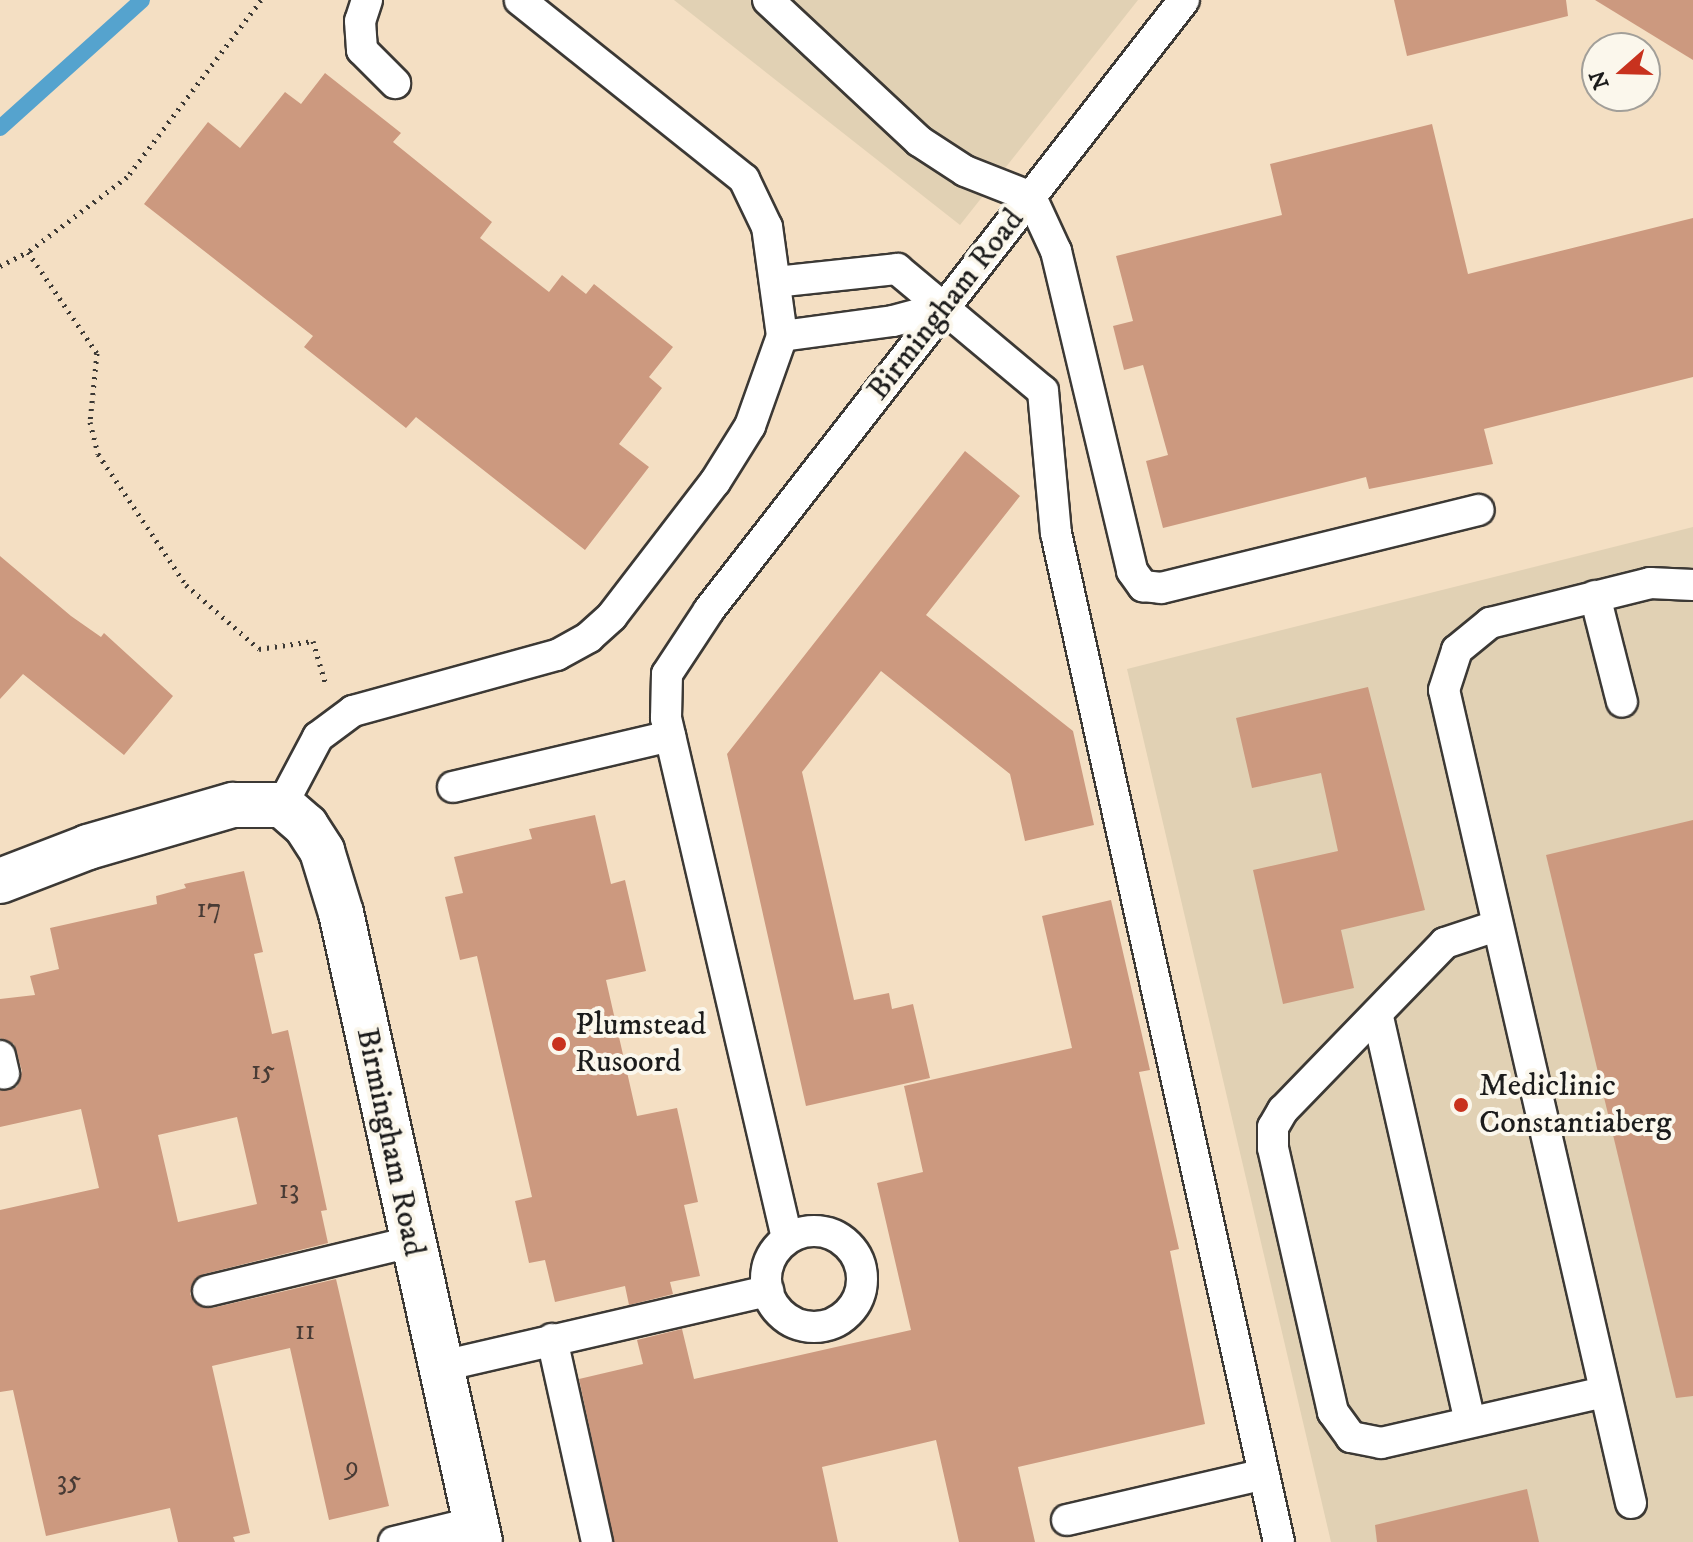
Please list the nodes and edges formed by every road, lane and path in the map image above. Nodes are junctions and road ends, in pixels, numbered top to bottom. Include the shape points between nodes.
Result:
1 (261, 0) edge
2 (367, 0) edge
3 (520, 0) edge
4 (768, 0) edge
5 (1184, 0) edge
6 (395, 83) dead end
7 (1031, 197) junction
8 (28, 252) junction
9 (0, 266) edge
10 (775, 282) junction
11 (945, 307) junction
12 (782, 336) junction
13 (1479, 510) dead end
14 (1693, 585) edge
15 (1595, 596) junction
16 (1622, 702) dead end
17 (336, 721) junction
18 (670, 736) junction
19 (453, 787) dead end
20 (282, 805) junction
21 (0, 881) edge
22 (1496, 926) junction
23 (1378, 1017) junction
24 (787, 1238) junction
25 (411, 1242) junction
26 (208, 1291) dead end
27 (768, 1291) junction
28 (552, 1339) junction
29 (438, 1367) junction
30 (1604, 1392) junction
31 (1470, 1422) junction
32 (1264, 1474) junction
33 (1631, 1503) dead end
34 (1067, 1520) dead end
35 (478, 1532) edge
36 (394, 1542) edge
37 (597, 1542) edge
38 (1279, 1542) edge

1 - 8 path via 127,177
2 - 6 lane via 360,21 362,50
3 - 10 lane via 737,172 767,227
4 - 7 lane via 919,141 965,171
5 - 7 lane, Birmingham Road
7 - 11 lane, Birmingham Road
7 - 13 lane via 1056,251 1132,571 1143,586 1161,588
8 - 9 path
8 - 17 path via 97,353 90,422 98,454 186,585 259,649 313,641
10 - 11 lane via 897,269
10 - 12 lane
11 - 12 lane via 893,321
11 - 18 lane, Birmingham Road via 709,610 667,674
11 - 32 lane via 1026,373 1047,400 1056,533
12 - 17 lane via 750,426 715,482 612,616 589,637 557,655 353,711
14 - 15 lane via 1650,583
15 - 16 lane
15 - 22 lane via 1477,629 1457,650 1446,673 1447,706
17 - 20 lane via 318,737
18 - 19 lane
18 - 24 lane, Birmingham Road
20 - 21 street via 233,805 88,847
20 - 25 street, Birmingham Road via 322,851 341,913
22 - 23 lane via 1445,943
22 - 30 lane
23 - 31 lane
23 - 31 lane via 1278,1119 1272,1137 1280,1179 1339,1427 1365,1443 1381,1443
24 - 27 lane via 772,1255
24 - 27 lane via 808,1231 837,1237 858,1258 861,1288 847,1314 819,1326 791,1320
25 - 26 lane
25 - 29 street, Birmingham Road
27 - 28 lane
28 - 29 lane
28 - 37 lane
29 - 35 street, Birmingham Road
30 - 31 lane
30 - 33 lane
32 - 34 lane
32 - 38 lane
35 - 36 lane

